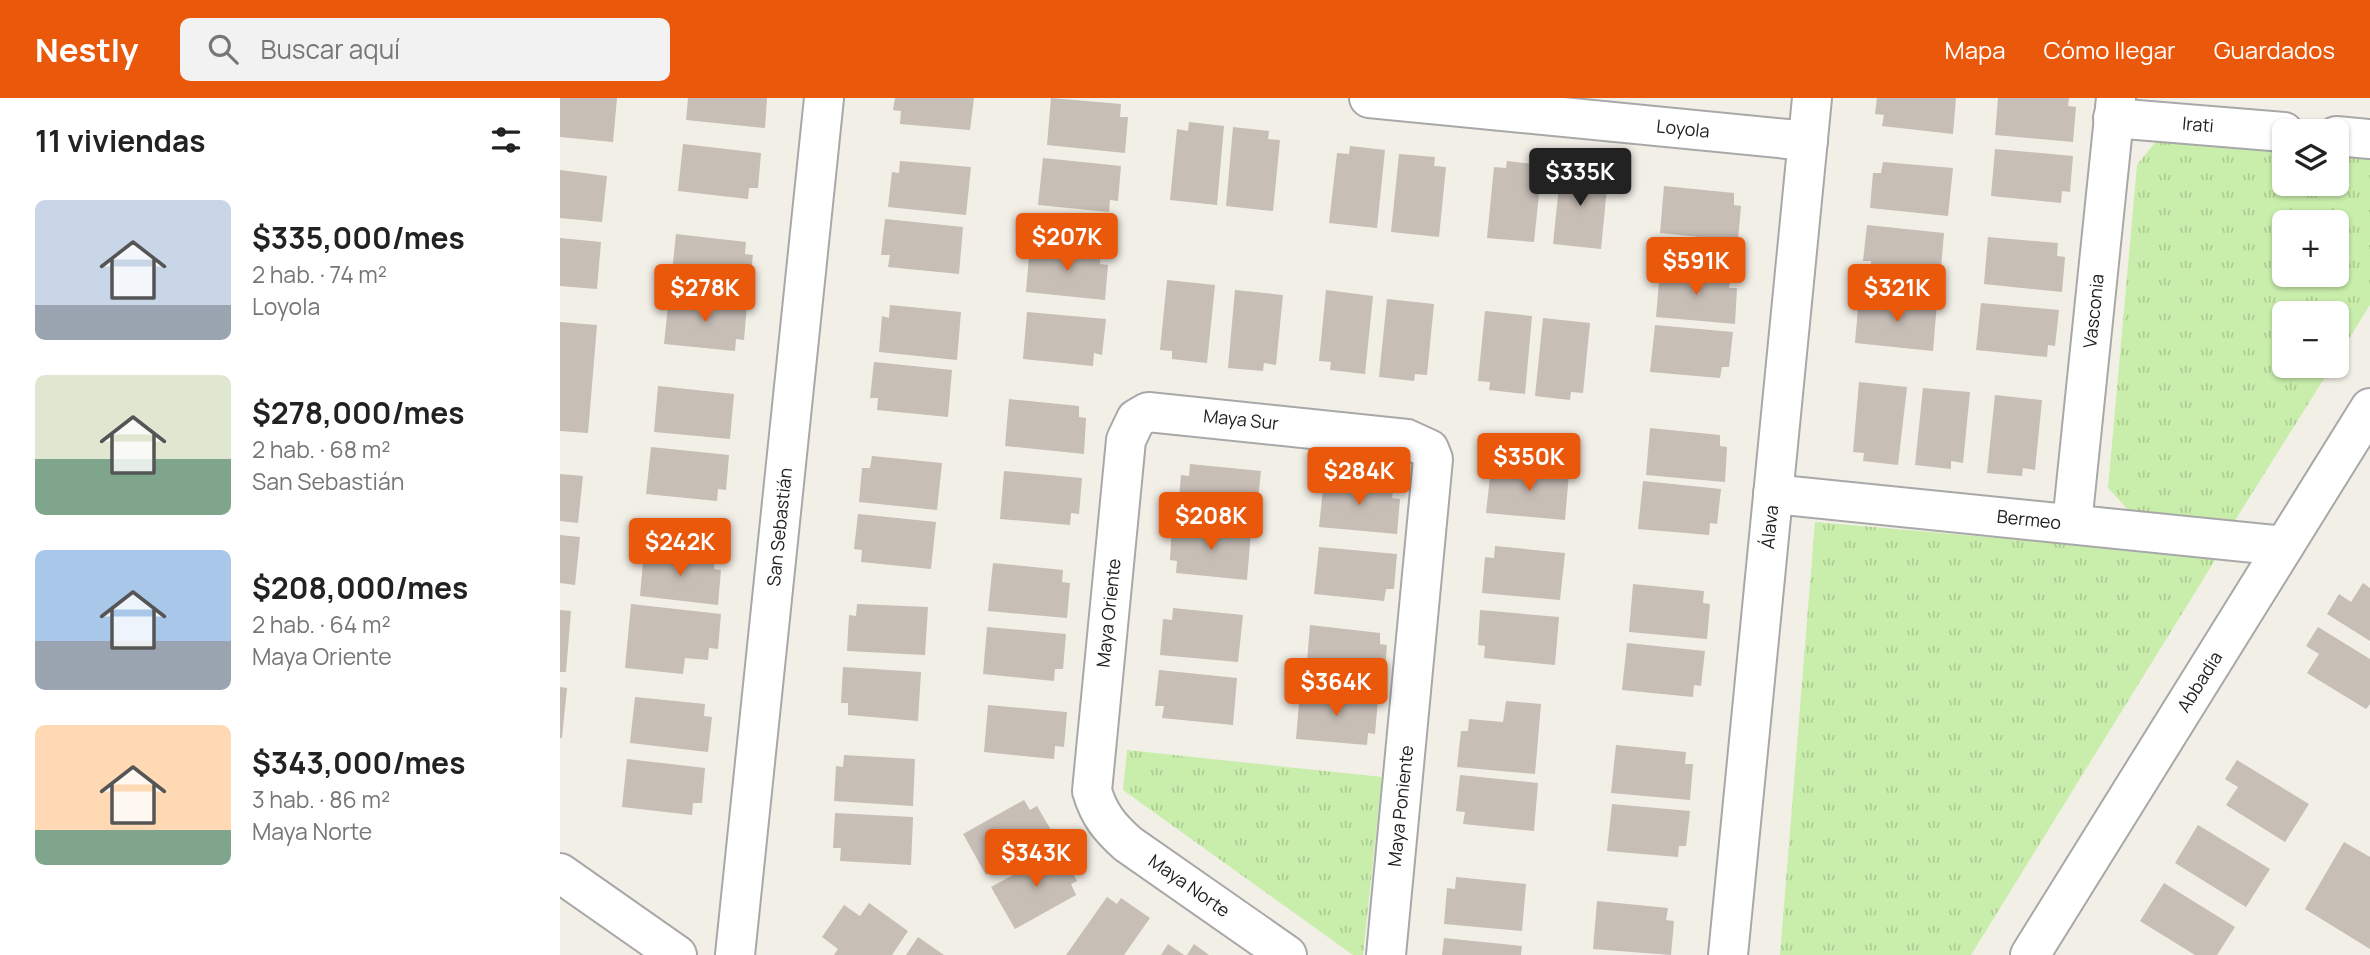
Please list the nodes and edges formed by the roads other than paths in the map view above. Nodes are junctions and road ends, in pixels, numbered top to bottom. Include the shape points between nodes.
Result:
1 (824, 98) edge
2 (1369, 98) edge
3 (1812, 98) edge
4 (1475, 103) edge
5 (2114, 108) edge
6 (2272, 130) edge
7 (2349, 137) edge
8 (2370, 139) edge
9 (1808, 141) junction
10 (2370, 408) edge
11 (1136, 419) joint
12 (1429, 449) joint
13 (1773, 494) junction
14 (2072, 524) junction
15 (2284, 546) junction
16 (1098, 810) joint
17 (560, 873) edge
18 (677, 955) edge
19 (735, 955) edge
20 (1287, 955) edge
21 (1386, 955) edge
22 (1728, 955) edge
23 (2030, 955) edge

1 - 19 street, San Sebastián
2 - 4 street, Loyola
3 - 9 street, Álava
4 - 9 street, Loyola
5 - 6 street, Irati
5 - 14 street, Vasconia
7 - 8 street
9 - 13 street, Álava
10 - 15 street, Abbadia
11 - 12 street, Maya Sur via 1160,411 1407,439
11 - 16 street, Maya Oriente via 1126,440 1096,744 1092,791
12 - 21 street, Maya Poniente via 1435,470
13 - 14 street, Bermeo
13 - 22 street, Álava
14 - 15 street, Bermeo
15 - 23 street, Abbadia
16 - 20 street, Maya Norte via 1128,844
17 - 18 street

